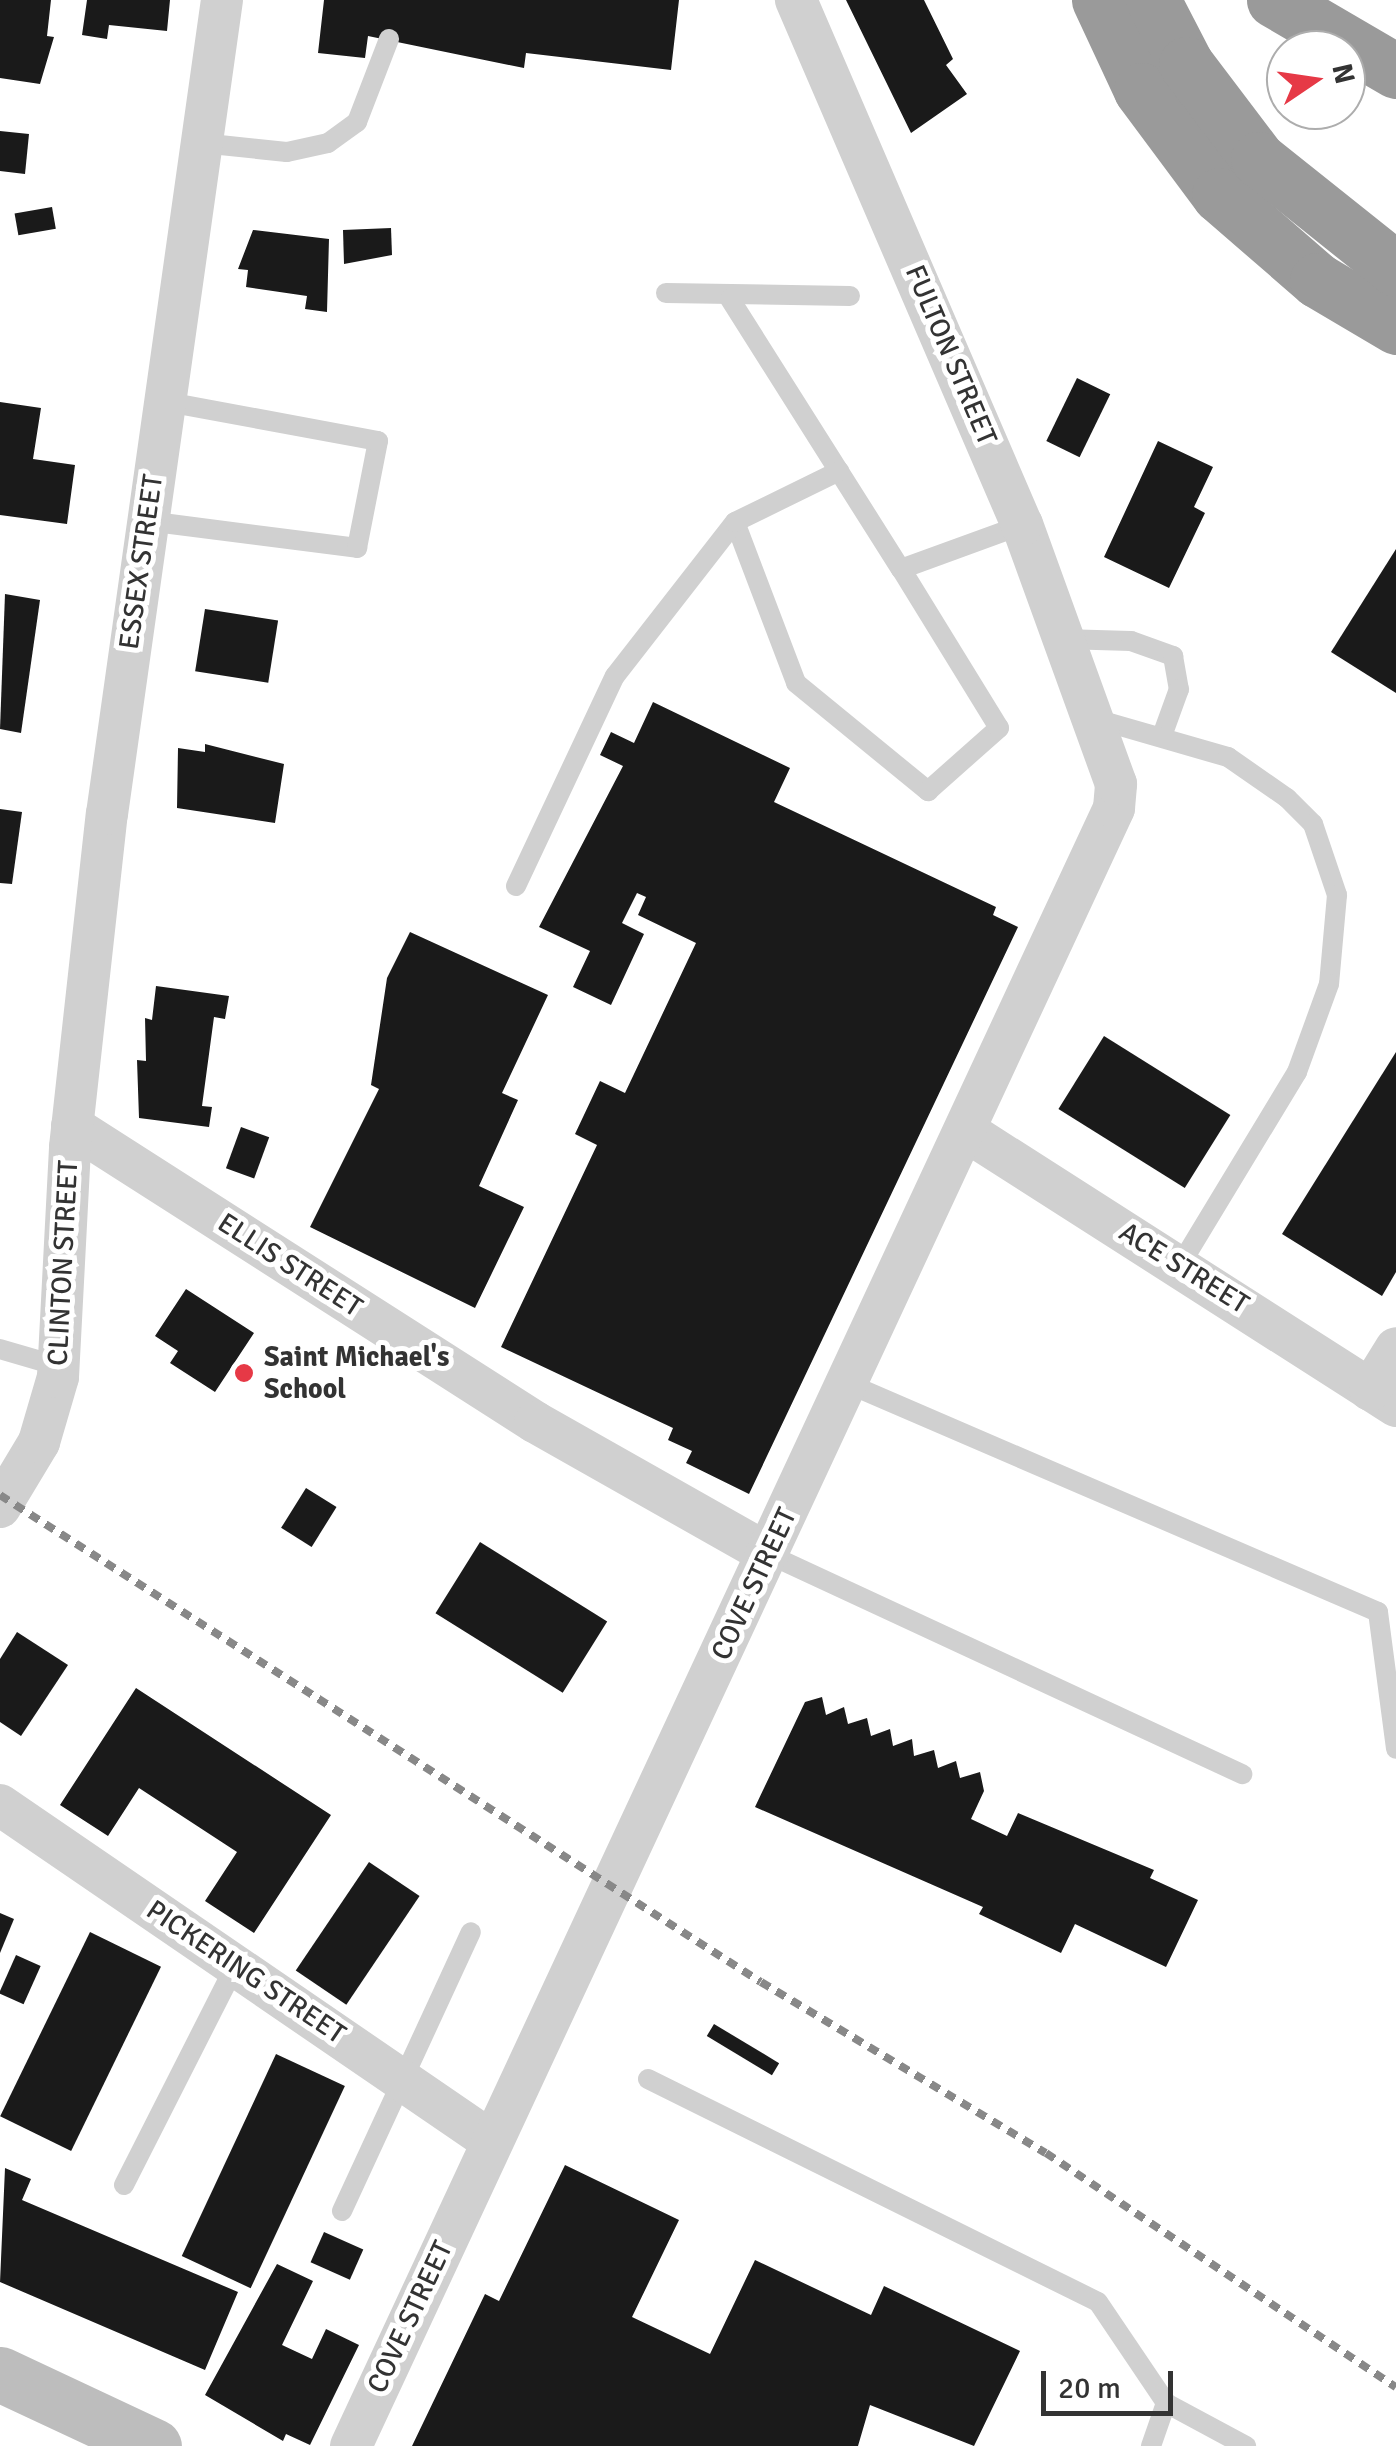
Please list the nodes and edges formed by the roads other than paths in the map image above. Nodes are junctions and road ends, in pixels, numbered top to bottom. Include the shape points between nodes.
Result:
1 (222, 0) edge
2 (796, 0) edge
3 (1099, 0) edge
4 (1153, 0) edge
5 (1274, 0) edge
6 (389, 39) dead end
7 (1396, 71) edge
8 (201, 142) junction
9 (1396, 268) edge
10 (666, 293) dead end
11 (850, 296) dead end
12 (730, 300) junction
13 (1396, 327) edge
14 (163, 401) junction
15 (839, 471) junction
16 (147, 521) junction
17 (734, 522) junction
18 (1022, 525) junction
19 (901, 569) junction
20 (1062, 639) junction
21 (1088, 717) junction
22 (1162, 736) junction
23 (516, 886) dead end
24 (72, 1126) junction
25 (969, 1133) junction
26 (1180, 1265) junction
27 (1396, 1348) edge
28 (0, 1349) edge
29 (58, 1366) junction
30 (849, 1384) junction
31 (1383, 1398) edge
32 (0, 1507) edge
33 (768, 1554) junction
34 (1396, 1749) edge
35 (1242, 1774) dead end
36 (0, 1805) edge
37 (471, 1932) dead end
38 (236, 1966) junction
39 (402, 2078) junction
40 (648, 2078) dead end
41 (490, 2140) junction
42 (124, 2185) dead end
43 (342, 2211) dead end
44 (0, 2374) edge
45 (1166, 2403) junction
46 (154, 2446) edge
47 (351, 2446) edge
48 (1151, 2446) edge
49 (1246, 2446) edge

1 - 8 street, ESSEX STREET
2 - 18 street, FULTON STREET
3 - 13 highway via 1141,90 1220,194 1317,280
4 - 9 highway via 1186,64 1258,159
5 - 7 highway
6 - 8 lane via 356,122 328,143 287,152
8 - 14 street, ESSEX STREET
10 - 12 lane
11 - 12 lane
12 - 15 lane
14 - 16 street, ESSEX STREET
14 - 16 lane via 378,440 357,548
15 - 17 lane
15 - 19 lane
16 - 24 street, ESSEX STREET
17 - 19 lane via 796,682 928,791 999,728
17 - 23 lane via 615,676
18 - 19 lane
18 - 20 street, FULTON STREET
20 - 21 street, FULTON STREET
20 - 22 lane via 1131,640 1173,656 1179,689
21 - 22 lane
21 - 25 street, COVE STREET via 1116,784 1114,808
22 - 26 lane via 1228,757 1313,824 1337,896 1339,938 1297,1072
24 - 29 street, CLINTON STREET
24 - 33 street, ELLIS STREET via 536,1422
25 - 26 street, ACE STREET
25 - 30 street, COVE STREET
26 - 31 street, ACE STREET
27 - 31 street
28 - 29 lane
29 - 32 street, CLINTON STREET via 39,1442
30 - 33 street, COVE STREET
30 - 34 lane via 1378,1612
33 - 35 lane
33 - 41 street, COVE STREET
36 - 38 street, PICKERING STREET
37 - 39 lane
38 - 39 street, PICKERING STREET
38 - 42 lane
39 - 41 street, PICKERING STREET
39 - 43 lane
40 - 45 lane via 1098,2302
41 - 47 street, COVE STREET
44 - 46 main road
45 - 48 lane
45 - 49 lane

